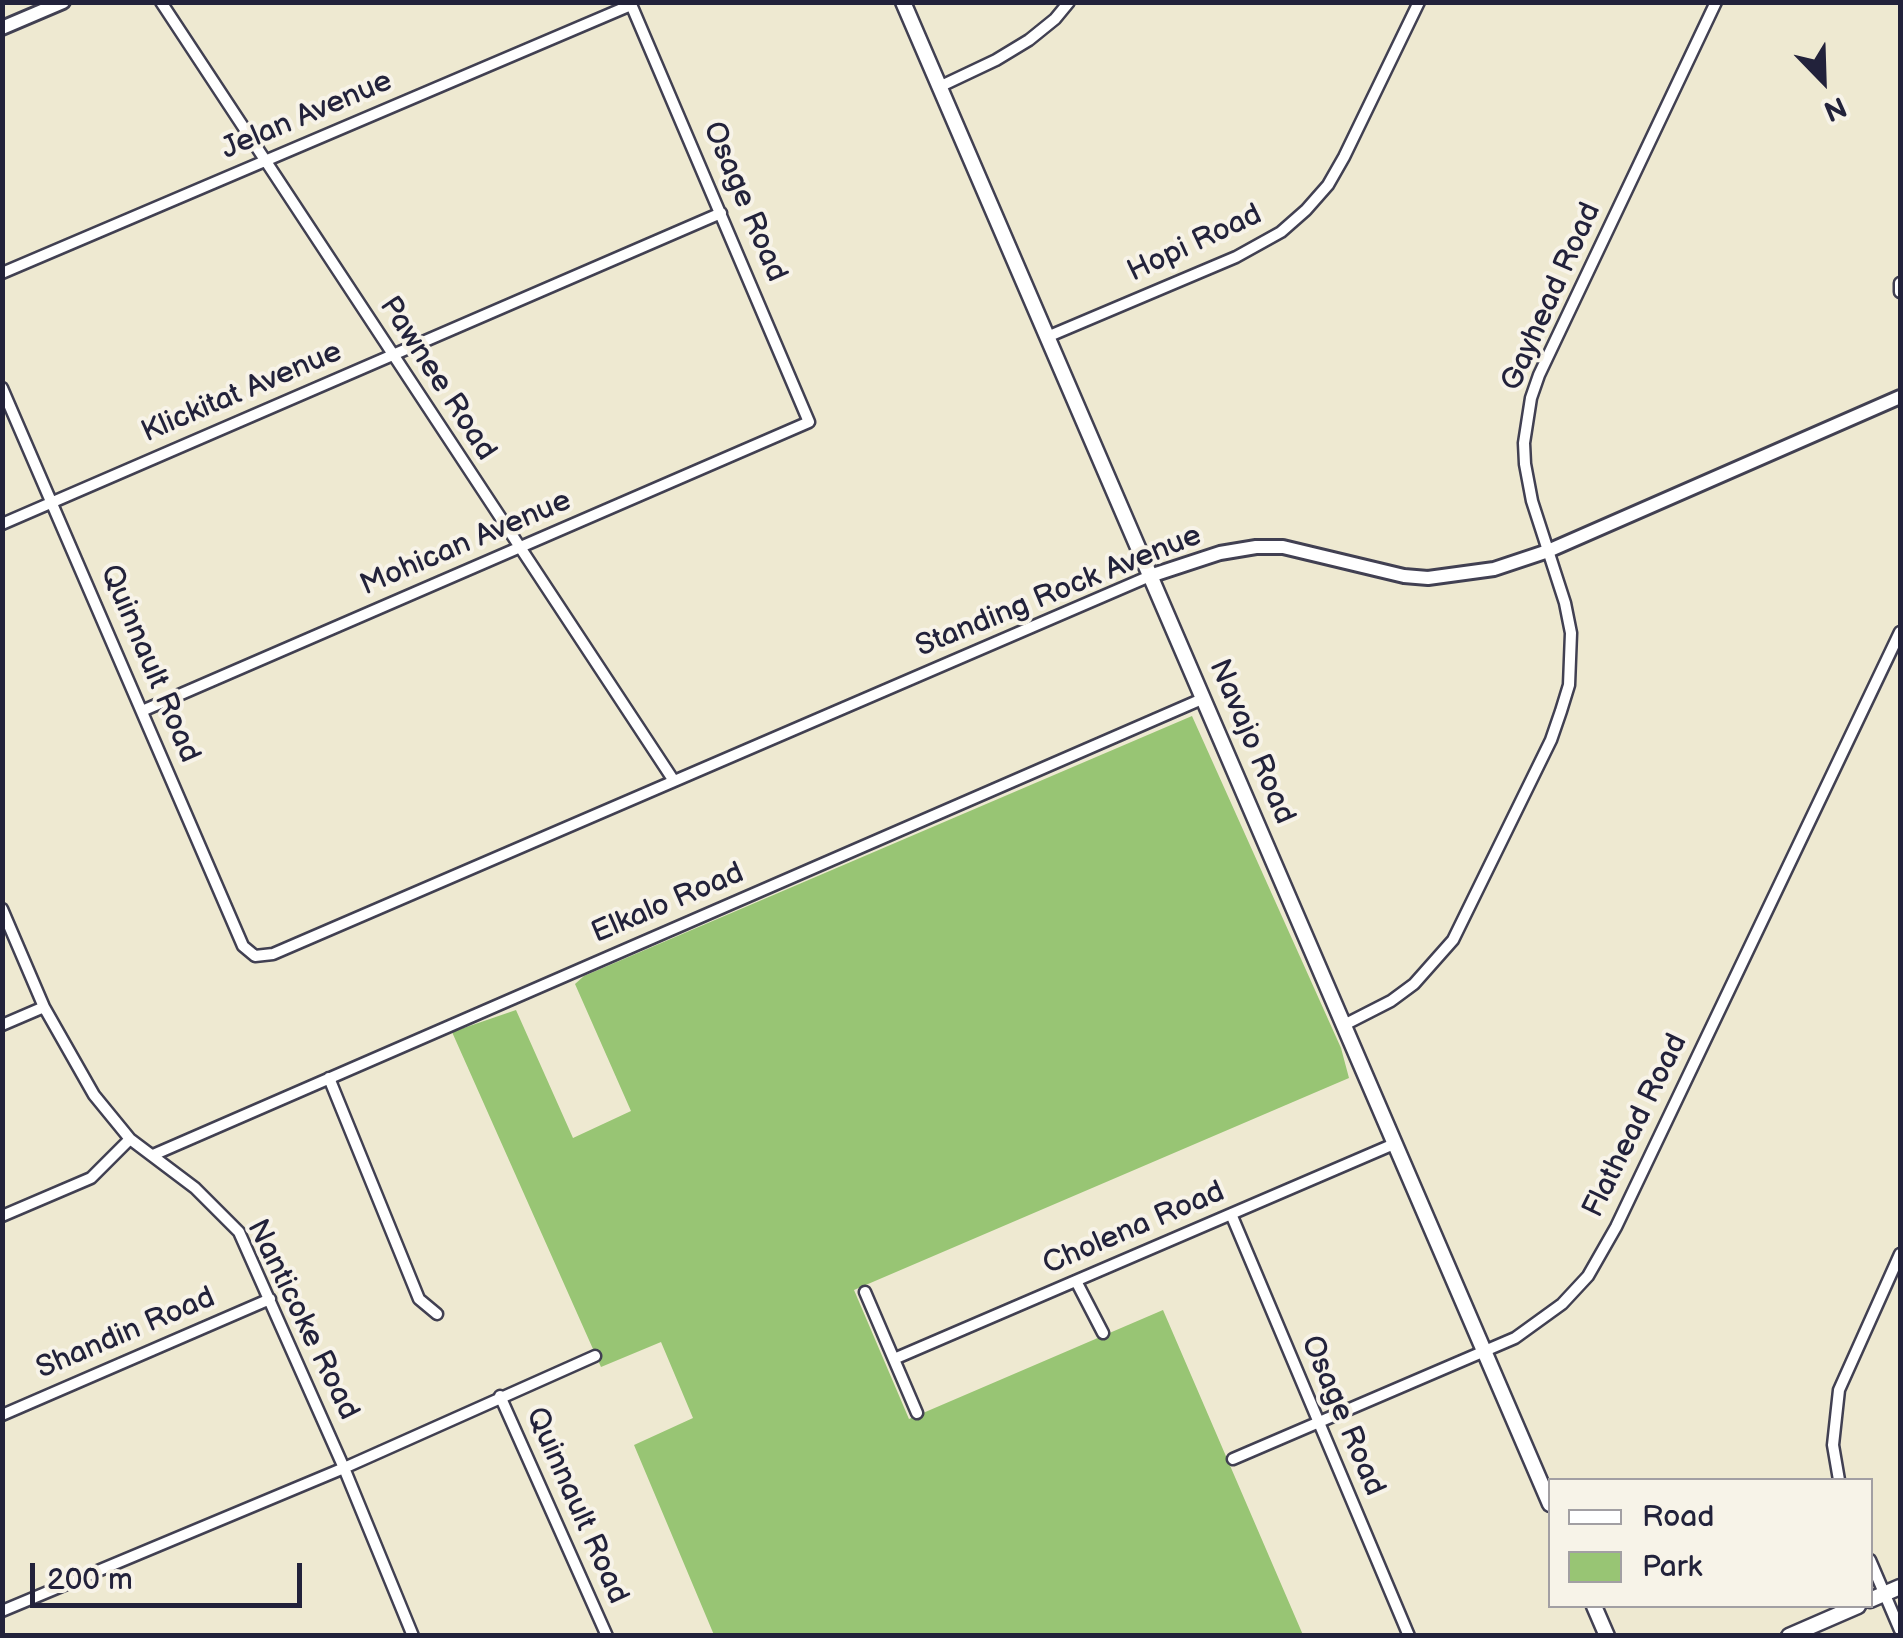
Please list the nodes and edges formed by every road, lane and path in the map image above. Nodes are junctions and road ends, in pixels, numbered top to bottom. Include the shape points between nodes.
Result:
1 (62, 2) edge
2 (161, 2) edge
3 (903, 2) edge
4 (1068, 2) edge
5 (1418, 2) edge
6 (1716, 2) edge
7 (630, 4) edge
8 (2, 28) edge
9 (939, 86) junction
10 (264, 162) junction
11 (721, 213) junction
12 (2, 273) edge
13 (1900, 283) edge
14 (1900, 292) edge
15 (1047, 336) junction
16 (393, 356) junction
17 (2, 388) edge
18 (1900, 397) edge
19 (809, 422) joint
20 (52, 502) junction
21 (2, 524) edge
22 (520, 547) junction
23 (1548, 551) junction
24 (1150, 576) junction
25 (1900, 632) edge
26 (1202, 699) junction
27 (142, 711) junction
28 (674, 781) junction
29 (2, 909) edge
30 (255, 956) joint
31 (44, 1008) junction
32 (1344, 1024) junction
33 (2, 1025) edge
34 (330, 1078) junction
35 (130, 1139) junction
36 (1394, 1144) junction
37 (153, 1155) junction
38 (1231, 1214) junction
39 (2, 1216) edge
40 (1900, 1254) edge
41 (1076, 1281) junction
42 (865, 1292) dead end
43 (270, 1300) junction
44 (437, 1314) dead end
45 (1104, 1333) dead end
46 (1485, 1352) junction
47 (595, 1356) dead end
48 (894, 1359) junction
49 (500, 1396) junction
50 (917, 1413) dead end
51 (2, 1415) edge
52 (1318, 1424) junction
53 (1234, 1459) dead end
54 (344, 1468) junction
55 (1838, 1478) edge
56 (1548, 1499) edge
57 (1900, 1587) edge
58 (1878, 1597) edge
59 (1595, 1608) edge
60 (1853, 1608) edge
61 (2, 1611) edge
62 (1900, 1630) edge
63 (411, 1635) edge
64 (607, 1636) edge
65 (1409, 1636) edge
66 (1607, 1636) edge
67 (1789, 1636) edge

1 - 8 street
2 - 10 street, Pawnee Road
3 - 9 main road, Navajo Road
4 - 9 street via 1029,40
5 - 15 street, Hopi Road via 1344,157 1306,210 1236,257
6 - 23 street, Gayhead Road via 1531,398 1525,464
7 - 10 street, Jelan Avenue
7 - 11 street, Osage Road
9 - 15 main road, Navajo Road
10 - 12 street, Jelan Avenue
10 - 16 street, Pawnee Road
11 - 16 street, Klickitat Avenue
11 - 19 street, Osage Road
13 - 14 street
15 - 24 main road, Navajo Road
16 - 20 street, Klickitat Avenue
16 - 22 street, Pawnee Road
17 - 20 street, Quinnault Road
18 - 23 street, Standing Rock Avenue
19 - 22 street, Mohican Avenue
20 - 21 street, Klickitat Avenue
20 - 27 street, Quinnault Road
22 - 27 street, Mohican Avenue
22 - 28 street, Pawnee Road
23 - 24 street, Standing Rock Avenue via 1494,569 1428,578 1256,547
23 - 32 street, Gayhead Road via 1565,603 1572,659 1551,740 1453,940 1414,984
24 - 26 main road, Navajo Road
24 - 28 street, Standing Rock Avenue
25 - 46 street, Flathead Road via 1602,1253 1562,1304
26 - 32 main road, Navajo Road
26 - 34 street, Elkalo Road
27 - 30 street, Quinnault Road via 243,946
28 - 30 street, Standing Rock Avenue via 273,954
29 - 31 street, Nanticoke Road
31 - 33 street
31 - 35 street, Nanticoke Road via 94,1095
32 - 36 main road, Navajo Road
34 - 37 street, Elkalo Road
34 - 44 street via 418,1298
35 - 37 street, Nanticoke Road
35 - 39 street via 92,1178
36 - 38 street, Cholena Road
36 - 46 main road, Navajo Road
37 - 43 street, Nanticoke Road via 239,1232
38 - 41 street, Cholena Road
38 - 52 street, Osage Road
40 - 55 street via 1839,1390 1833,1445
41 - 45 street
41 - 48 street, Cholena Road
42 - 48 street
43 - 51 street, Shandin Road
43 - 54 street, Nanticoke Road
46 - 52 street, Flathead Road
46 - 56 main road, Navajo Road
47 - 49 street
48 - 50 street
49 - 54 street
49 - 64 street, Quinnault Road
52 - 53 street, Flathead Road
52 - 65 street, Osage Road
54 - 61 street
54 - 63 street, Nanticoke Road
57 - 58 main road
58 - 62 street
59 - 66 main road
60 - 67 main road

